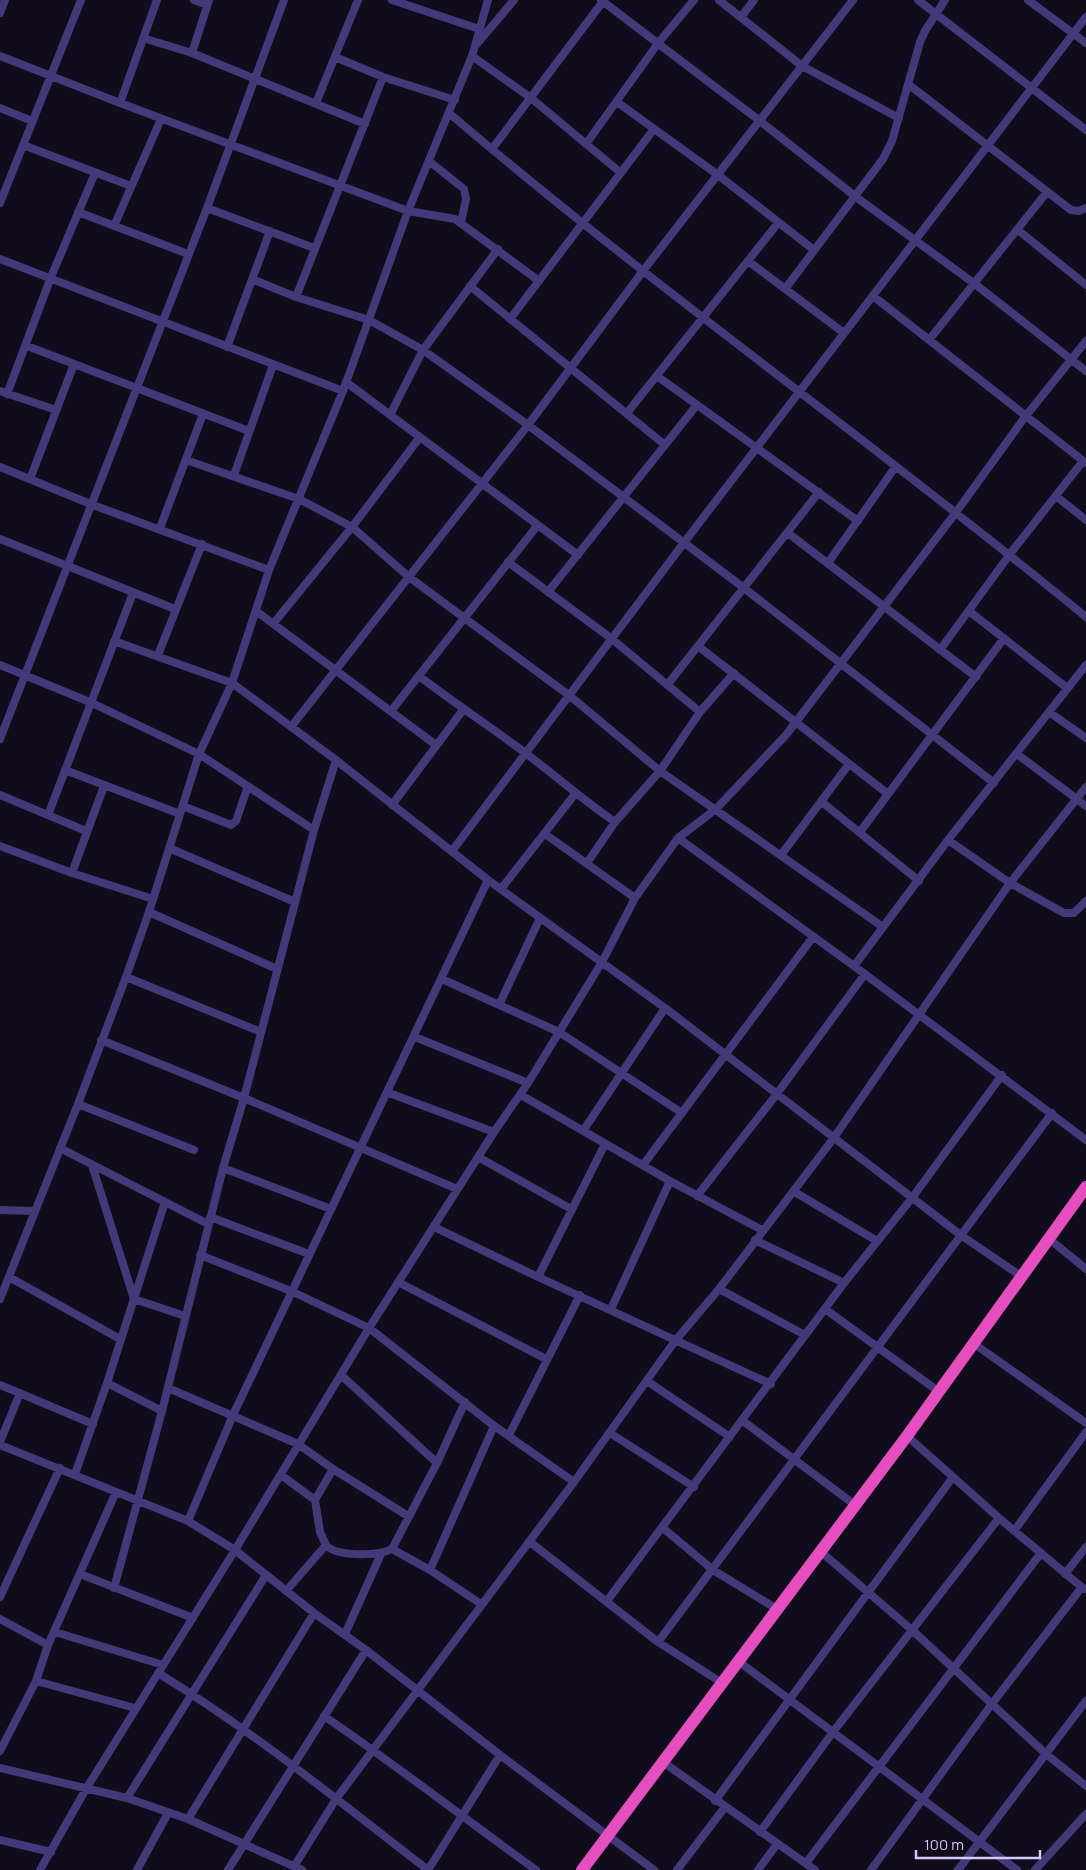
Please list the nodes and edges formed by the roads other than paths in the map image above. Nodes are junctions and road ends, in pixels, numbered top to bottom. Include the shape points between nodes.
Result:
1 (5, 0) edge
2 (80, 0) edge
3 (158, 0) edge
4 (194, 0) edge
5 (284, 0) edge
6 (358, 0) edge
7 (392, 0) edge
8 (488, 0) edge
9 (514, 0) edge
10 (603, 0) edge
11 (694, 0) edge
12 (720, 0) edge
13 (754, 0) edge
14 (853, 0) edge
15 (918, 0) edge
16 (945, 0) edge
17 (1028, 0) edge
18 (208, 2) edge
19 (0, 13) edge
20 (936, 14) junction
21 (741, 17) junction
22 (1086, 17) edge
23 (479, 29) junction
24 (1073, 34) junction
25 (143, 38) junction
26 (659, 42) junction
27 (1086, 43) edge
28 (474, 47) junction
29 (192, 54) junction
30 (0, 56) edge
31 (472, 56) junction
32 (335, 57) junction
33 (802, 66) junction
34 (49, 76) junction
35 (383, 77) junction
36 (254, 79) junction
37 (908, 84) junction
38 (1032, 89) junction
39 (531, 98) junction
40 (455, 100) junction
41 (616, 102) junction
42 (120, 103) junction
43 (316, 103) junction
44 (0, 108) edge
45 (449, 113) junction
46 (899, 118) junction
47 (161, 119) junction
48 (760, 120) junction
49 (32, 121) junction
50 (365, 124) junction
51 (654, 129) junction
52 (1086, 130) edge
53 (586, 144) junction
54 (23, 145) junction
55 (231, 145) junction
56 (988, 147) junction
57 (492, 149) junction
58 (429, 161) junction
59 (95, 172) junction
60 (621, 173) junction
61 (718, 175) junction
62 (3, 184) edge
63 (341, 185) junction
64 (131, 186) junction
65 (1047, 192) junction
66 (856, 197) junction
67 (0, 203) edge
68 (207, 208) junction
69 (1086, 208) edge
70 (408, 211) junction
71 (78, 212) junction
72 (461, 223) junction
73 (584, 223) junction
74 (778, 223) junction
75 (114, 226) junction
76 (1018, 230) junction
77 (270, 232) junction
78 (916, 240) junction
79 (314, 248) junction
80 (498, 249) junction
81 (814, 250) junction
82 (188, 254) junction
83 (0, 259) edge
84 (748, 261) junction
85 (643, 271) junction
86 (51, 277) junction
87 (252, 279) junction
88 (539, 281) junction
89 (975, 284) junction
90 (1086, 285) edge
91 (470, 286) junction
92 (785, 289) junction
93 (873, 296) junction
94 (296, 297) junction
95 (702, 318) junction
96 (510, 319) junction
97 (369, 320) junction
98 (162, 321) junction
99 (844, 333) junction
100 (929, 340) junction
101 (1086, 341) edge
102 (27, 346) junction
103 (227, 347) junction
104 (422, 350) junction
105 (1071, 359) junction
106 (74, 364) junction
107 (273, 365) junction
108 (571, 367) junction
109 (1086, 371) edge
110 (657, 376) junction
111 (346, 382) junction
112 (136, 388) junction
113 (343, 391) junction
114 (4, 392) edge
115 (799, 392) junction
116 (696, 406) junction
117 (56, 410) junction
118 (627, 413) junction
119 (203, 414) junction
120 (390, 415) junction
121 (1025, 417) junction
122 (528, 425) junction
123 (249, 432) junction
124 (420, 437) junction
125 (665, 445) junction
126 (756, 448) junction
127 (186, 460) junction
128 (1084, 462) edge
129 (896, 466) junction
130 (0, 467) edge
131 (234, 475) junction
132 (30, 479) junction
133 (482, 484) junction
134 (819, 492) junction
135 (1056, 496) junction
136 (624, 497) junction
137 (299, 499) junction
138 (93, 505) junction
139 (957, 512) junction
140 (1086, 520) edge
141 (858, 521) junction
142 (352, 526) junction
143 (537, 526) junction
144 (160, 528) junction
145 (788, 533) junction
146 (0, 539) edge
147 (202, 544) junction
148 (683, 544) junction
149 (1010, 554) junction
150 (578, 555) junction
151 (508, 562) junction
152 (828, 563) junction
153 (68, 565) junction
154 (269, 570) junction
155 (409, 576) junction
156 (744, 588) junction
157 (548, 592) junction
158 (133, 593) junction
159 (883, 608) junction
160 (175, 609) junction
161 (256, 611) junction
162 (969, 611) junction
163 (464, 617) junction
164 (1086, 617) edge
165 (273, 624) junction
166 (1004, 638) junction
167 (612, 639) junction
168 (114, 641) junction
169 (698, 646) junction
170 (940, 650) junction
171 (158, 655) junction
172 (840, 662) junction
173 (0, 665) edge
174 (1086, 665) edge
175 (335, 670) junction
176 (24, 673) junction
177 (734, 673) junction
178 (419, 676) junction
179 (976, 677) junction
180 (232, 683) junction
181 (668, 684) junction
182 (1068, 688) junction
183 (570, 696) junction
184 (92, 702) junction
185 (463, 710) junction
186 (392, 711) junction
187 (700, 712) junction
188 (1049, 712) junction
189 (796, 721) junction
190 (291, 727) junction
191 (932, 736) junction
192 (1086, 738) edge
193 (0, 739) edge
194 (436, 745) junction
195 (525, 753) junction
196 (199, 754) junction
197 (1017, 754) junction
198 (336, 760) junction
199 (849, 764) junction
200 (65, 770) junction
201 (660, 771) junction
202 (994, 783) junction
203 (104, 786) junction
204 (248, 786) junction
205 (1086, 787) edge
206 (575, 794) junction
207 (888, 794) junction
208 (0, 795) edge
209 (1077, 799) junction
210 (822, 802) junction
211 (392, 805) junction
212 (183, 806) junction
213 (1086, 806) edge
214 (716, 809) junction
215 (180, 814) junction
216 (48, 815) junction
217 (615, 822) junction
218 (314, 830) junction
219 (86, 831) junction
220 (860, 832) junction
221 (545, 834) junction
222 (678, 838) junction
223 (948, 840) junction
224 (0, 846) edge
225 (169, 848) junction
226 (452, 851) junction
227 (781, 855) junction
228 (586, 863) junction
229 (72, 873) junction
230 (488, 880) junction
231 (919, 881) junction
232 (1010, 883) junction
233 (501, 889) junction
234 (635, 898) junction
235 (153, 899) junction
236 (1086, 901) edge
237 (295, 902) junction
238 (149, 912) junction
239 (540, 918) junction
240 (883, 927) junction
241 (813, 937) junction
242 (602, 962) junction
243 (854, 966) junction
244 (277, 969) junction
245 (866, 974) junction
246 (126, 977) junction
247 (442, 979) junction
248 (499, 1006) junction
249 (665, 1008) junction
250 (920, 1016) junction
251 (261, 1032) junction
252 (559, 1032) junction
253 (415, 1037) junction
254 (101, 1040) junction
255 (724, 1054) junction
256 (621, 1072) junction
257 (1002, 1075) junction
258 (528, 1083) junction
259 (389, 1093) junction
260 (521, 1095) junction
261 (776, 1095) junction
262 (244, 1098) junction
263 (78, 1104) junction
264 (682, 1113) junction
265 (1052, 1113) junction
266 (583, 1131) junction
267 (494, 1132) junction
268 (833, 1139) junction
269 (1086, 1140) edge
270 (605, 1144) junction
271 (360, 1147) junction
272 (60, 1148) junction
273 (194, 1150) dead end
274 (478, 1157) junction
275 (92, 1165) junction
276 (643, 1165) junction
277 (223, 1168) junction
278 (670, 1181) junction
279 (1086, 1187) edge
280 (457, 1189) junction
281 (793, 1191) junction
282 (697, 1196) junction
283 (912, 1198) junction
284 (165, 1202) junction
285 (331, 1209) junction
286 (571, 1209) junction
287 (0, 1210) edge
288 (35, 1211) junction
289 (209, 1221) junction
290 (434, 1226) junction
291 (762, 1230) junction
292 (962, 1236) junction
293 (1048, 1238) junction
294 (755, 1240) junction
295 (877, 1241) junction
296 (309, 1254) junction
297 (200, 1255) junction
298 (1086, 1269) edge
299 (1021, 1276) junction
300 (9, 1277) junction
301 (538, 1277) junction
302 (398, 1282) junction
303 (844, 1283) junction
304 (719, 1289) junction
305 (291, 1290) junction
306 (580, 1295) junction
307 (0, 1299) edge
308 (134, 1299) junction
309 (611, 1309) junction
310 (825, 1309) junction
311 (185, 1316) junction
312 (369, 1328) junction
313 (805, 1336) junction
314 (120, 1339) junction
315 (675, 1341) junction
316 (973, 1343) junction
317 (879, 1348) junction
318 (546, 1359) junction
319 (341, 1376) junction
320 (647, 1381) junction
321 (107, 1383) junction
322 (771, 1384) junction
323 (0, 1385) edge
324 (168, 1388) junction
325 (938, 1391) junction
326 (20, 1393) junction
327 (465, 1402) junction
328 (162, 1411) junction
329 (233, 1415) junction
330 (743, 1421) junction
331 (1086, 1423) edge
332 (93, 1424) junction
333 (494, 1426) junction
334 (1086, 1432) edge
335 (610, 1433) junction
336 (509, 1436) junction
337 (907, 1436) junction
338 (730, 1437) junction
339 (0, 1444) edge
340 (298, 1444) junction
341 (794, 1459) junction
342 (437, 1463) junction
343 (60, 1468) junction
344 (333, 1470) junction
345 (75, 1474) junction
346 (281, 1475) junction
347 (953, 1477) junction
348 (574, 1482) junction
349 (694, 1487) junction
350 (116, 1492) junction
351 (315, 1500) junction
352 (138, 1501) junction
353 (855, 1505) junction
354 (408, 1516) junction
355 (999, 1518) junction
356 (188, 1521) junction
357 (663, 1528) junction
358 (1014, 1530) junction
359 (530, 1542) junction
360 (326, 1545) junction
361 (1086, 1546) edge
362 (392, 1549) junction
363 (235, 1550) junction
364 (820, 1551) junction
365 (1041, 1553) junction
366 (381, 1554) junction
367 (430, 1570) junction
368 (713, 1570) junction
369 (80, 1574) junction
370 (1065, 1574) junction
371 (266, 1575) junction
372 (114, 1588) junction
373 (1084, 1589) edge
374 (286, 1591) junction
375 (869, 1594) junction
376 (0, 1597) edge
377 (607, 1601) junction
378 (481, 1604) junction
379 (777, 1609) junction
380 (314, 1613) junction
381 (193, 1618) junction
382 (0, 1619) edge
383 (912, 1630) junction
384 (54, 1632) junction
385 (345, 1634) junction
386 (658, 1642) junction
387 (48, 1645) junction
388 (366, 1650) junction
389 (738, 1661) junction
390 (163, 1665) junction
391 (953, 1668) junction
392 (158, 1673) junction
393 (36, 1681) junction
394 (722, 1683) junction
395 (418, 1690) junction
396 (191, 1693) junction
397 (788, 1699) junction
398 (1086, 1701) edge
399 (991, 1705) junction
400 (136, 1708) junction
401 (324, 1716) junction
402 (243, 1731) junction
403 (833, 1732) junction
404 (0, 1750) edge
405 (374, 1750) junction
406 (1046, 1754) junction
407 (500, 1755) junction
408 (663, 1762) junction
409 (878, 1766) junction
410 (294, 1767) junction
411 (0, 1768) edge
412 (1086, 1786) edge
413 (86, 1789) junction
414 (127, 1798) junction
415 (336, 1799) junction
416 (921, 1800) junction
417 (715, 1801) junction
418 (725, 1807) junction
419 (168, 1813) junction
420 (1086, 1814) edge
421 (460, 1816) junction
422 (188, 1819) junction
423 (760, 1832) junction
424 (609, 1834) junction
425 (0, 1840) edge
426 (980, 1842) junction
427 (245, 1843) junction
428 (777, 1844) junction
429 (51, 1852) junction
430 (806, 1863) junction
431 (298, 1868) edge
432 (44, 1869) edge
433 (137, 1870) edge
434 (228, 1870) edge
435 (428, 1870) edge
436 (536, 1870) edge
437 (582, 1870) edge
438 (654, 1870) edge
439 (677, 1870) edge
440 (758, 1870) edge
441 (815, 1870) edge
442 (871, 1870) edge
443 (958, 1870) edge
444 (1017, 1870) edge
445 (1035, 1870) edge

1 - 19 street
2 - 34 street
3 - 25 street
4 - 18 street
5 - 36 street
6 - 32 street
7 - 23 street
8 - 23 street
9 - 28 street
10 - 26 street
10 - 39 street
11 - 26 street
12 - 21 street
13 - 21 street
14 - 33 street
15 - 20 street
16 - 20 street
17 - 24 street
18 - 29 street
20 - 37 street via 920,42
20 - 38 street
21 - 33 street
22 - 24 street
23 - 28 street
24 - 27 street
24 - 38 street
25 - 29 street
25 - 42 street
26 - 41 street
26 - 48 street
28 - 31 street
29 - 36 street
30 - 34 street
31 - 39 street
31 - 40 street
32 - 35 street
32 - 43 street
33 - 46 street
33 - 48 street
34 - 42 street
34 - 49 street
35 - 40 street
35 - 50 street
36 - 43 street
36 - 55 street
37 - 46 street
37 - 56 street
38 - 52 street
38 - 56 street
39 - 53 street
39 - 57 street
40 - 45 street
41 - 51 street
41 - 53 street
42 - 47 street
43 - 50 street
44 - 49 street
45 - 57 street
45 - 58 street
46 - 66 street via 883,159
47 - 55 street
47 - 64 street
48 - 61 street
48 - 66 street
49 - 54 street
50 - 63 street
51 - 60 street
51 - 61 street
53 - 60 street
54 - 59 street
54 - 62 street
55 - 63 street
55 - 68 street
56 - 65 street
56 - 78 street
57 - 73 street
58 - 70 street
58 - 72 street via 464,189 466,199
59 - 64 street
59 - 71 street
60 - 73 street
61 - 74 street
61 - 85 street
62 - 67 street
63 - 70 street
63 - 79 street
64 - 75 street
65 - 69 street via 1071,210
65 - 76 street
66 - 78 street
66 - 81 street
68 - 77 street
68 - 82 street
70 - 72 street via 447,217
70 - 97 street
71 - 75 street
71 - 86 street
72 - 80 street
73 - 85 street
73 - 88 street
74 - 81 street
74 - 84 street
75 - 82 street
76 - 89 street
76 - 90 street
77 - 79 street
77 - 87 street
78 - 89 street
78 - 93 street
79 - 94 street
80 - 88 street
80 - 91 street
81 - 92 street
82 - 98 street
83 - 86 street
84 - 92 street
84 - 95 street
85 - 95 street
85 - 108 street
86 - 98 street
86 - 102 street
87 - 94 street
87 - 103 street
88 - 96 street
89 - 100 street
89 - 105 street
91 - 96 street
91 - 104 street
92 - 99 street
93 - 99 street
93 - 100 street
94 - 97 street
95 - 110 street
95 - 115 street
96 - 108 street
97 - 104 street
97 - 111 street
98 - 103 street
98 - 112 street
99 - 115 street
100 - 121 street
101 - 105 street
102 - 106 street
102 - 114 street
103 - 107 street
104 - 120 street
104 - 122 street
105 - 109 street
105 - 121 street
106 - 112 street
106 - 117 street
107 - 113 street
107 - 123 street
108 - 118 street
108 - 122 street
110 - 116 street
110 - 118 street
111 - 113 street
111 - 120 street
112 - 119 street
112 - 138 street
113 - 137 street
114 - 117 street
115 - 126 street
115 - 129 street
116 - 125 street
116 - 126 street
117 - 132 street
118 - 125 street
119 - 123 street
119 - 127 street
120 - 124 street
121 - 128 street
121 - 139 street
122 - 133 street
122 - 136 street
123 - 131 street
124 - 133 street
124 - 142 street
125 - 136 street
126 - 134 street
126 - 148 street
127 - 131 street
127 - 144 street
128 - 135 street
129 - 139 street
129 - 141 street
130 - 132 street
131 - 137 street
132 - 138 street
133 - 143 street
133 - 155 street
134 - 141 street
134 - 145 street
135 - 140 street
135 - 149 street
136 - 148 street
136 - 150 street
137 - 142 street
137 - 154 street
138 - 144 street
138 - 153 street
139 - 149 street
139 - 159 street
141 - 152 street
142 - 155 street
142 - 165 street
143 - 150 street
143 - 151 street
144 - 147 street
145 - 152 street
145 - 156 street
146 - 153 street
147 - 154 street
147 - 160 street
148 - 156 street
148 - 167 street
149 - 162 street
149 - 164 street
150 - 157 street
151 - 157 street
151 - 163 street
152 - 159 street
153 - 158 street
153 - 176 street
154 - 161 street
155 - 163 street
155 - 175 street
156 - 169 street
156 - 172 street
157 - 167 street
158 - 160 street
158 - 168 street
159 - 170 street
159 - 172 street
160 - 171 street
161 - 165 street
161 - 180 street
162 - 166 street
162 - 170 street
163 - 178 street
163 - 183 street
165 - 175 street
166 - 179 street
166 - 182 street
167 - 181 street
167 - 183 street
168 - 171 street
168 - 184 street
169 - 177 street
169 - 181 street
170 - 179 street
171 - 180 street
172 - 189 street
172 - 191 street
173 - 176 street
174 - 182 street
175 - 186 street
175 - 190 street
176 - 184 street
176 - 193 street
177 - 187 street
177 - 189 street
178 - 185 street
178 - 186 street
179 - 191 street
180 - 190 street
180 - 196 street
181 - 187 street
182 - 188 street
183 - 195 street
183 - 201 street
184 - 196 street
184 - 200 street
185 - 194 street
185 - 195 street
186 - 194 street
187 - 201 street
188 - 192 street
188 - 197 street
189 - 199 street
189 - 214 street
190 - 198 street
191 - 202 street
191 - 207 street
194 - 211 street
195 - 206 street
195 - 226 street
196 - 204 street
196 - 212 street
197 - 202 street
197 - 209 street
198 - 211 street
198 - 218 street
199 - 207 street
199 - 210 street
200 - 203 street
200 - 216 street
201 - 214 street
201 - 217 street
202 - 223 street
203 - 215 street
203 - 219 street
204 - 212 street via 236,820 231,825
204 - 218 street
205 - 209 street
206 - 217 street
206 - 221 street
207 - 220 street
208 - 216 street
209 - 213 street
209 - 232 street
210 - 220 street
210 - 227 street
211 - 226 street
212 - 215 street
214 - 222 street
214 - 227 street
215 - 225 street
216 - 219 street
217 - 228 street
218 - 237 street
219 - 229 street
220 - 231 street
221 - 228 street
221 - 233 street
222 - 234 street
222 - 241 street
223 - 231 street
223 - 232 street
224 - 229 street
225 - 235 street
225 - 237 street
226 - 230 street
227 - 240 street
228 - 234 street
229 - 235 street
230 - 233 street
230 - 247 street
231 - 240 street
232 - 236 street via 1064,913 1074,913
232 - 250 street
233 - 239 street
234 - 242 street
235 - 238 street
237 - 244 street
238 - 244 street
238 - 246 street
239 - 242 street
239 - 248 street
240 - 243 street
241 - 243 street
241 - 255 street
242 - 249 street
242 - 252 street
243 - 245 street
244 - 251 street
245 - 250 street
245 - 261 street
246 - 251 street
246 - 254 street
247 - 248 street
247 - 253 street
248 - 252 street
249 - 255 street
249 - 256 street
250 - 257 street
250 - 268 street
251 - 262 street
252 - 256 street
252 - 258 street
253 - 258 street
253 - 259 street
254 - 262 street
254 - 263 street
255 - 261 street
255 - 264 street
256 - 264 street
256 - 266 street
257 - 265 street
257 - 283 street
258 - 260 street
259 - 267 street
259 - 271 street
260 - 266 street
260 - 267 street
261 - 268 street
261 - 282 street
262 - 271 street
262 - 277 street
263 - 272 street
263 - 273 street
264 - 276 street
265 - 269 street
265 - 292 street
266 - 270 street
267 - 274 street
268 - 281 street
268 - 283 street
270 - 276 street
270 - 286 street
271 - 280 street
271 - 285 street
272 - 275 street
272 - 288 street
274 - 280 street
274 - 286 street
275 - 284 street
275 - 308 street
276 - 278 street
277 - 285 street
277 - 289 street
278 - 282 street
278 - 309 street
279 - 293 highway
280 - 290 street
281 - 291 street
281 - 295 street
282 - 291 street
283 - 292 street
283 - 295 street
284 - 289 street
284 - 308 street
285 - 296 street
286 - 301 street
287 - 288 street
288 - 300 street
289 - 296 street
289 - 297 street
290 - 301 street
290 - 302 street
291 - 294 street
292 - 299 street
292 - 317 street
293 - 298 street
293 - 299 highway
294 - 303 street
294 - 304 street
295 - 303 street
296 - 305 street
297 - 305 street
297 - 311 street
299 - 316 highway
300 - 307 street
300 - 314 street
301 - 306 street
302 - 312 street
302 - 318 street
303 - 310 street
304 - 313 street
304 - 315 street
305 - 312 street
305 - 329 street
306 - 309 street
306 - 318 street
308 - 311 street
308 - 314 street
309 - 315 street
310 - 313 street
310 - 317 street
311 - 324 street
312 - 319 street
312 - 327 street
313 - 322 street
314 - 321 street
315 - 320 street
315 - 322 street
316 - 325 highway
316 - 331 street
317 - 325 street
317 - 341 street
318 - 336 street
319 - 340 street
319 - 342 street
320 - 335 street
320 - 338 street
321 - 328 street
321 - 332 street
322 - 330 street
323 - 326 street
324 - 328 street
324 - 329 street
325 - 337 highway
326 - 332 street
326 - 339 street
327 - 333 street
327 - 342 street
328 - 352 street
329 - 340 street
329 - 356 street
330 - 338 street
330 - 341 street
332 - 345 street
333 - 336 street
333 - 367 street
334 - 358 street
335 - 348 street
335 - 349 street
336 - 348 street
337 - 347 street
337 - 353 highway
338 - 349 street
339 - 343 street
340 - 344 street
340 - 346 street
341 - 353 street
341 - 368 street
342 - 354 street
343 - 345 street
343 - 376 street
344 - 351 street
344 - 354 street
345 - 350 street
346 - 351 street
346 - 363 street
347 - 355 street
347 - 375 street
348 - 359 street
349 - 357 street
350 - 352 street
350 - 369 street
351 - 360 street via 320,1532
352 - 356 street
352 - 372 street
353 - 364 highway
354 - 362 street
355 - 358 street
355 - 383 street
356 - 363 street
357 - 368 street
357 - 377 street
358 - 365 street
359 - 377 street
359 - 378 street
360 - 366 street via 336,1552
360 - 374 street
361 - 370 street
362 - 366 street
362 - 367 street
363 - 371 street
363 - 381 street
364 - 375 street
364 - 379 highway
365 - 370 street
365 - 391 street
366 - 385 street
367 - 378 street
368 - 379 street
368 - 386 street
369 - 372 street
369 - 384 street
370 - 373 street
371 - 374 street
371 - 396 street
372 - 381 street
373 - 399 street
374 - 380 street
375 - 383 street
375 - 397 street
377 - 386 street
378 - 395 street
379 - 389 highway
380 - 385 street
380 - 402 street
381 - 390 street
382 - 387 street
383 - 391 street
383 - 403 street
384 - 387 street
384 - 390 street
385 - 388 street
386 - 394 street
387 - 393 street
388 - 395 street
388 - 401 street
389 - 394 highway
389 - 397 street
390 - 392 street
391 - 399 street
391 - 409 street
392 - 396 street
392 - 400 street
393 - 400 street
393 - 404 street
394 - 408 highway
395 - 405 street
395 - 407 street
396 - 402 street
396 - 414 street
397 - 403 street
397 - 417 street
398 - 406 street
399 - 406 street
399 - 416 street
400 - 413 street
401 - 405 street
401 - 410 street
402 - 410 street
402 - 422 street
403 - 409 street
403 - 423 street
405 - 415 street
405 - 421 street
406 - 412 street
406 - 426 street
407 - 421 street
407 - 424 street
408 - 417 street
408 - 424 highway
409 - 416 street
409 - 430 street
410 - 415 street
410 - 427 street
411 - 413 street
413 - 414 street
413 - 429 street
414 - 419 street
415 - 431 street
415 - 435 street
416 - 426 street
416 - 442 street
417 - 418 street
418 - 423 street
418 - 439 street
419 - 422 street
419 - 433 street
420 - 445 street
421 - 435 street
421 - 436 street
422 - 427 street
423 - 428 street
424 - 437 highway
424 - 438 street
425 - 429 street
426 - 443 street
426 - 444 street
427 - 431 street
427 - 434 street
428 - 430 street
428 - 440 street
429 - 432 street
430 - 441 street

